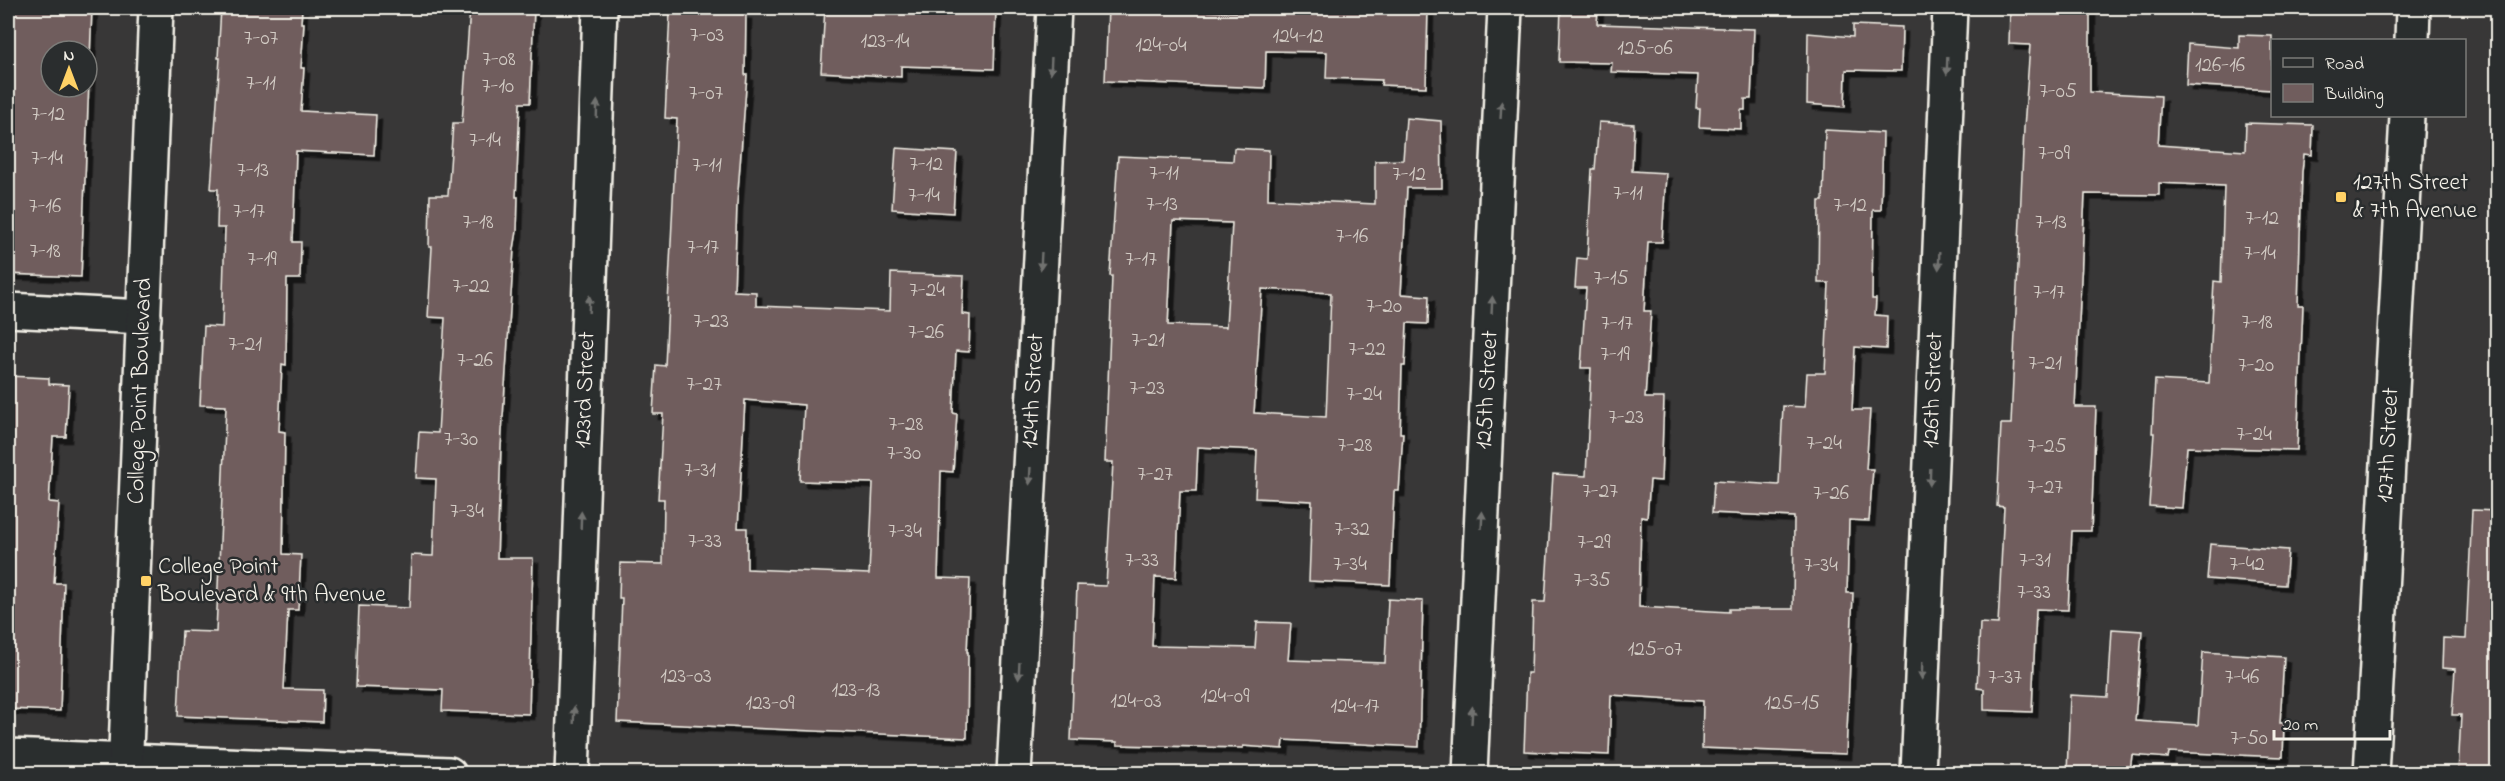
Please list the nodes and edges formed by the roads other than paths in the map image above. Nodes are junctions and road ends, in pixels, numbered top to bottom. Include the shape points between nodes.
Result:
1 (156, 8) edge
2 (600, 8) edge
3 (1054, 8) edge
4 (1505, 8) edge
5 (1950, 8) edge
6 (2414, 8) edge
7 (2412, 39) edge
8 (2408, 117) edge
9 (8, 310) edge
10 (144, 317) junction
11 (8, 756) edge
12 (125, 767) edge
13 (449, 774) edge
14 (572, 774) edge
15 (1014, 774) edge
16 (1470, 774) edge
17 (1918, 774) edge
18 (2371, 774) edge

1 - 10 street, College Point Boulevard
14 -> 2 street, 123rd Street
3 -> 15 street, 124th Street
16 -> 4 street, 125th Street
5 -> 17 street, 126th Street
6 - 7 street
8 - 18 street, 127th Street
9 - 10 street
10 - 12 street, College Point Boulevard
11 - 12 street
12 - 13 street

